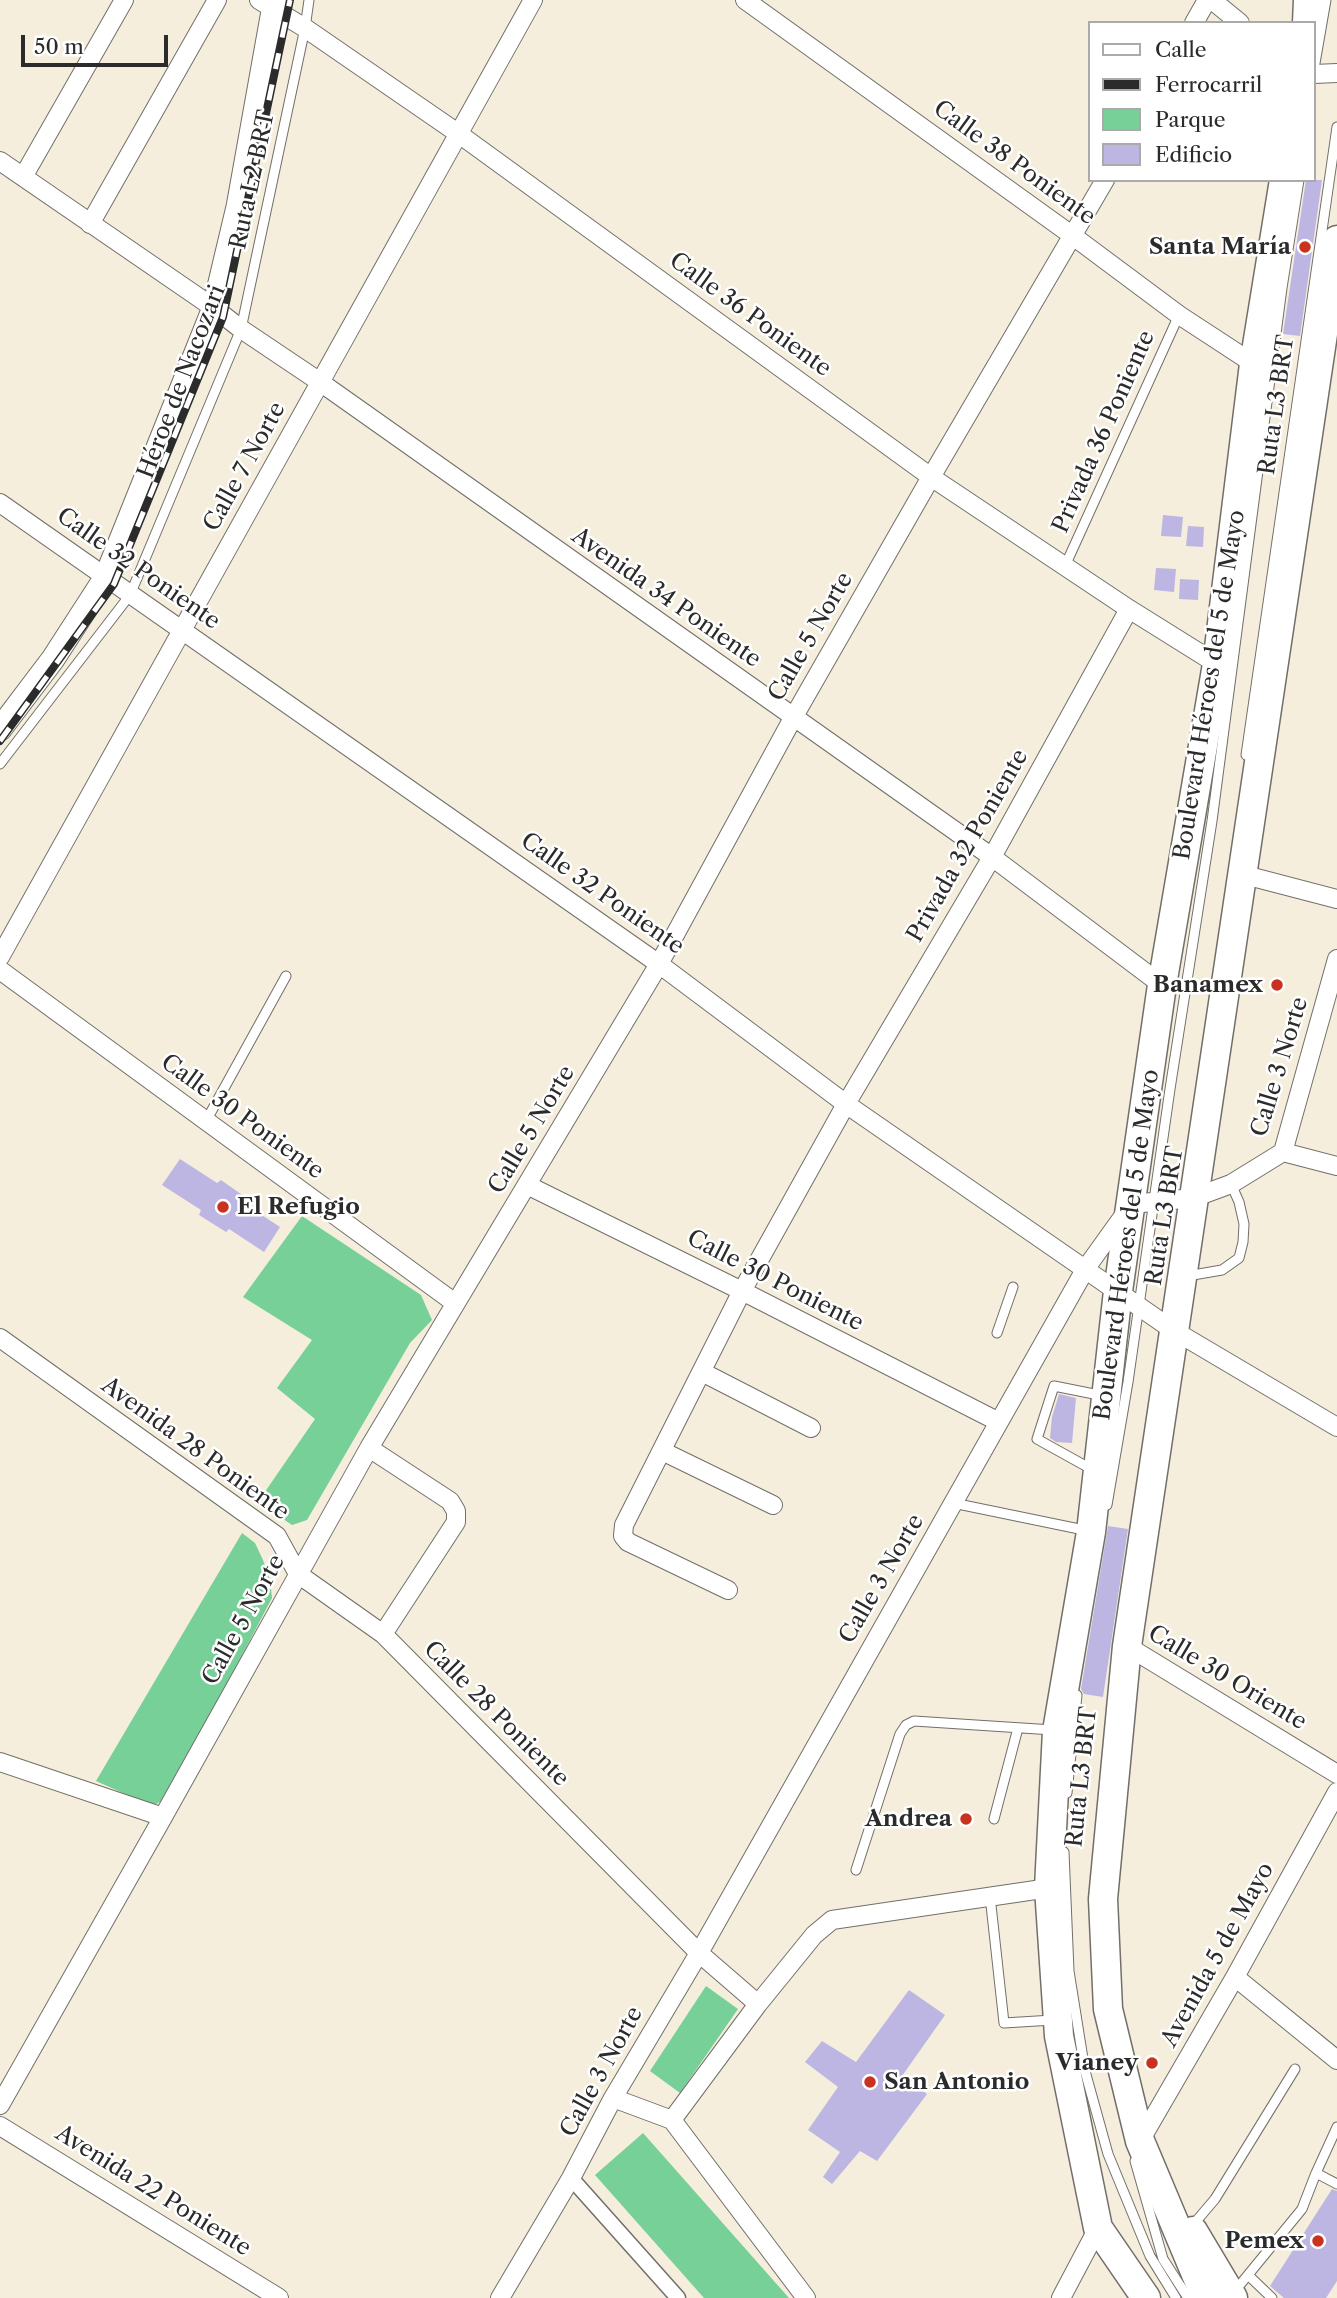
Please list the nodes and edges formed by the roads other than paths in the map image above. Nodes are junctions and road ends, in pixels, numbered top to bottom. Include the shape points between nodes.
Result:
1 (124, 0) edge
2 (217, 0) edge
3 (309, 0) edge
4 (533, 0) edge
5 (745, 0) edge
6 (1209, 0) edge
7 (1308, 0) edge
8 (1326, 0) edge
9 (269, 3) edge
10 (1195, 21) edge
11 (1237, 21) edge
12 (1307, 21) edge
13 (305, 28) junction
14 (1316, 59) edge
15 (1316, 71) edge
16 (1337, 73) edge
17 (1337, 127) edge
18 (459, 134) junction
19 (0, 161) edge
20 (23, 177) junction
21 (1104, 182) edge
22 (1284, 182) edge
23 (1299, 182) edge
24 (90, 224) junction
25 (1073, 236) junction
26 (1337, 240) edge
27 (214, 308) junction
28 (1179, 315) junction
29 (241, 329) junction
30 (1254, 364) junction
31 (320, 382) junction
32 (931, 477) junction
33 (0, 503) edge
34 (1065, 566) junction
35 (106, 577) junction
36 (130, 595) junction
37 (1129, 609) junction
38 (182, 630) junction
39 (1217, 664) junction
40 (793, 718) junction
41 (0, 729) edge
42 (0, 764) edge
43 (1245, 766) dead end
44 (992, 857) junction
45 (1241, 874) junction
46 (1337, 899) edge
47 (1223, 930) dead end
48 (0, 957) edge
49 (1337, 959) edge
50 (659, 964) junction
51 (0, 970) edge
52 (285, 976) dead end
53 (1162, 985) junction
54 (846, 1104) junction
55 (206, 1121) junction
56 (1283, 1152) junction
57 (1337, 1166) edge
58 (1231, 1184) junction
59 (527, 1185) junction
60 (1190, 1199) junction
61 (1143, 1202) junction
62 (1086, 1268) junction
63 (1181, 1277) junction
64 (1013, 1287) dead end
65 (742, 1291) junction
66 (1128, 1297) junction
67 (455, 1303) junction
68 (1170, 1327) junction
69 (997, 1333) dead end
70 (0, 1338) edge
71 (702, 1372) junction
72 (1106, 1396) junction
73 (999, 1422) junction
74 (1337, 1427) edge
75 (811, 1428) dead end
76 (369, 1448) junction
77 (662, 1451) junction
78 (1098, 1472) junction
79 (953, 1503) junction
80 (773, 1505) dead end
81 (1098, 1525) junction
82 (298, 1574) junction
83 (728, 1590) dead end
84 (383, 1634) junction
85 (1121, 1649) junction
86 (1078, 1691) dead end
87 (1018, 1728) junction
88 (1057, 1731) junction
89 (0, 1762) edge
90 (1337, 1774) edge
91 (1337, 1791) edge
92 (1067, 1799) dead end
93 (163, 1817) junction
94 (994, 1819) dead end
95 (1063, 1839) dead end
96 (856, 1870) dead end
97 (1049, 1888) junction
98 (990, 1896) junction
99 (699, 1953) junction
100 (1235, 1977) junction
101 (1097, 1997) dead end
102 (758, 2004) junction
103 (1058, 2019) junction
104 (1109, 2059) dead end
105 (1337, 2060) edge
106 (1295, 2069) dead end
107 (614, 2098) junction
108 (0, 2105) edge
109 (672, 2120) junction
110 (0, 2126) edge
111 (1337, 2127) edge
112 (1135, 2144) junction
113 (1316, 2173) junction
114 (571, 2178) junction
115 (1337, 2184) edge
116 (1098, 2228) junction
117 (1191, 2228) junction
118 (1230, 2291) edge
119 (279, 2298) edge
120 (500, 2298) edge
121 (678, 2298) edge
122 (806, 2298) edge
123 (1062, 2298) edge
124 (1129, 2298) edge
125 (1146, 2298) edge
126 (1176, 2298) edge
127 (1188, 2298) edge
128 (1272, 2298) edge

1 - 20 street
2 - 24 street
3 - 13 lane, Ruta L2 BRT
4 - 18 street, Calle 7 Norte
5 - 25 street, Calle 38 Poniente
6 - 10 street
6 - 11 street
7 - 12 main road
8 - 14 lane
9 - 13 street, Calle 36 Poniente
9 - 27 street, Héroe de Nacozari via 238,207
13 - 18 street, Calle 36 Poniente
13 - 29 lane, Ruta L2 BRT
15 - 16 street
17 - 43 lane, Ruta L3 BRT
18 - 31 street, Calle 7 Norte
18 - 32 street, Calle 36 Poniente
19 - 20 street, Avenida 34 Poniente
20 - 24 street, Avenida 34 Poniente
21 - 25 street, Calle 5 Norte
22 - 30 main road, Boulevard Héroes del 5 de Mayo
23 - 61 lane, Ruta L3 BRT via 1212,821 1170,1089
24 - 27 street, Avenida 34 Poniente
25 - 28 street, Calle 38 Poniente
25 - 32 street, Calle 5 Norte
26 - 45 main road
27 - 29 street, Avenida 34 Poniente
27 - 35 street, Héroe de Nacozari
28 - 30 street, Calle 38 Poniente
28 - 34 lane, Privada 36 Poniente
29 - 31 street, Avenida 34 Poniente
29 - 36 lane, Ruta L2 BRT
30 - 39 main road, Boulevard Héroes del 5 de Mayo
31 - 38 street, Calle 7 Norte
31 - 40 street, Avenida 34 Poniente
32 - 34 street, Calle 36 Poniente
32 - 40 street, Calle 5 Norte
33 - 35 street, Calle 32 Poniente
34 - 37 street, Calle 36 Poniente
35 - 36 street, Calle 32 Poniente
35 - 41 street, Héroe de Nacozari
36 - 38 street, Calle 32 Poniente
36 - 42 lane, Ruta L2 BRT
37 - 39 street, Calle 36 Poniente
37 - 44 street, Privada 32 Poniente
38 - 48 street, Calle 7 Norte
38 - 50 street, Calle 32 Poniente
39 - 53 main road, Boulevard Héroes del 5 de Mayo
40 - 44 street, Avenida 34 Poniente
40 - 50 street, Calle 5 Norte
44 - 53 street, Avenida 34 Poniente
44 - 54 street, Privada 32 Poniente
45 - 46 street
45 - 60 main road
47 - 60 lane, Ruta L3 BRT
49 - 56 street, Calle 3 Norte
50 - 54 street, Calle 32 Poniente
50 - 59 street, Calle 5 Norte
51 - 55 street, Calle 30 Poniente
52 - 55 lane
53 - 61 main road, Boulevard Héroes del 5 de Mayo
54 - 62 street, Calle 32 Poniente
54 - 65 street, Privada 32 Poniente
55 - 67 street, Calle 30 Poniente
56 - 57 street
56 - 58 street, Calle 3 Norte
58 - 60 street, Calle 3 Norte
58 - 63 lane via 1244,1224 1239,1258 1222,1270
59 - 65 street, Calle 30 Poniente
59 - 67 street, Calle 5 Norte
60 - 61 street, Calle 3 Norte
60 - 63 main road
60 - 68 lane, Ruta L3 BRT
61 - 62 street, Calle 3 Norte
61 - 66 main road, Boulevard Héroes del 5 de Mayo
62 - 66 street, Calle 32 Poniente
62 - 73 street, Calle 3 Norte
63 - 68 main road
64 - 69 lane
65 - 71 street, Privada 32 Poniente
65 - 73 street, Calle 30 Poniente
66 - 68 street, Calle 32 Poniente
66 - 72 main road, Boulevard Héroes del 5 de Mayo
66 - 81 lane, Ruta L3 BRT via 1128,1382
67 - 76 street, Calle 5 Norte
68 - 74 street, Calle 32 Poniente
68 - 85 main road
70 - 82 street, Avenida 28 Poniente via 277,1536
71 - 75 street
71 - 77 street, Privada 32 Poniente
72 - 78 main road, Boulevard Héroes del 5 de Mayo
72 - 78 lane via 1054,1386 1037,1439
73 - 79 street, Calle 3 Norte
76 - 82 street, Calle 5 Norte
76 - 84 street via 450,1501 456,1511 456,1522
77 - 80 street
77 - 83 street, Privada 32 Poniente via 624,1525 623,1536
78 - 81 main road, Boulevard Héroes del 5 de Mayo
79 - 81 lane
79 - 99 street, Calle 3 Norte
81 - 88 main road, Boulevard Héroes del 5 de Mayo
82 - 84 street, Avenida 28 Poniente
82 - 93 street, Calle 5 Norte
84 - 99 street, Calle 28 Poniente
85 - 90 street, Calle 30 Oriente
85 - 112 main road via 1103,1899 1108,2009
86 - 92 lane, Ruta L3 BRT
87 - 88 lane
87 - 94 lane
87 - 96 lane via 914,1721 906,1725
88 - 97 main road, Boulevard Héroes del 5 de Mayo
89 - 93 street
91 - 100 street, Avenida 5 de Mayo
93 - 108 street, Calle 5 Norte
95 - 126 lane, Ruta L3 BRT via 1069,1971 1085,2071 1108,2154 1150,2256
97 - 98 street
97 - 103 main road, Boulevard Héroes del 5 de Mayo
98 - 102 street via 832,1920 814,1935
98 - 103 lane via 1004,2023
99 - 102 street, Calle 28 Poniente
99 - 107 street, Calle 3 Norte
100 - 105 street
100 - 112 street, Avenida 5 de Mayo
101 - 104 lane
102 - 109 street
103 - 116 main road, Boulevard Héroes del 5 de Mayo
106 - 117 lane via 1215,2199
107 - 109 street
107 - 114 street, Calle 3 Norte
109 - 122 street
110 - 119 street, Avenida 22 Poniente
111 - 113 lane
112 - 117 main road
112 - 118 main road
112 - 127 lane via 1163,2259
113 - 115 lane
113 - 118 lane via 1302,2210
114 - 120 street, Calle 3 Norte
114 - 121 street
116 - 123 street
116 - 124 main road
116 - 125 main road, Boulevard Héroes del 5 de Mayo
117 - 118 main road
118 - 128 lane

